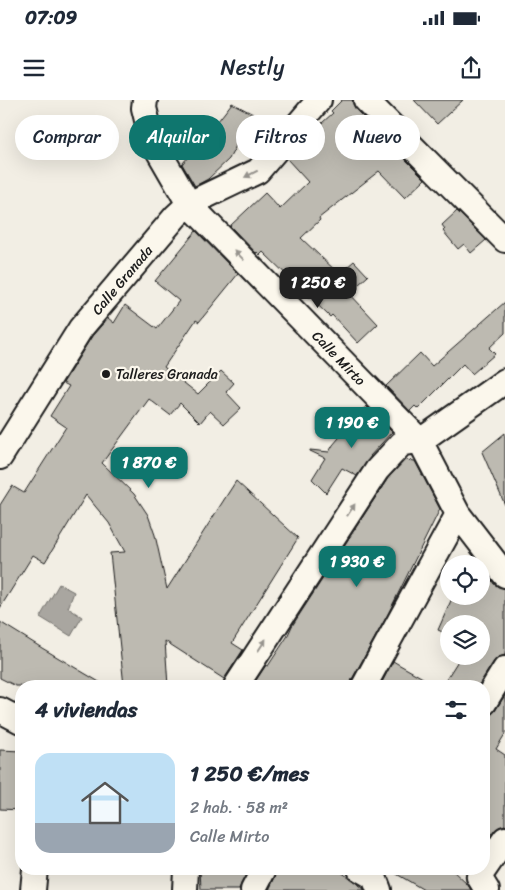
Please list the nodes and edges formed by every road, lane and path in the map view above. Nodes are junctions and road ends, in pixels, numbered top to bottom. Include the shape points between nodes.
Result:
1 (145, 100) edge
2 (319, 100) edge
3 (366, 100) edge
4 (189, 204) junction
5 (505, 240) edge
6 (505, 381) edge
7 (420, 440) junction
8 (0, 457) edge
9 (458, 514) junction
10 (505, 575) edge
11 (505, 669) edge
12 (240, 680) edge
13 (367, 680) edge
14 (490, 693) edge
15 (0, 710) edge
16 (15, 718) edge
17 (505, 839) edge
18 (490, 870) edge
19 (35, 875) edge
20 (186, 875) edge
21 (261, 875) edge
22 (34, 890) edge
23 (185, 890) edge
24 (253, 890) edge

1 - 4 street via 152,140
2 -> 4 street, Calle Granada via 258,170
3 - 5 street
7 -> 4 street, Calle Mirto
4 - 8 street, Calle Granada via 81,328
6 - 7 street
7 - 9 street, Calle Mirto
12 -> 7 street via 377,470 402,443
9 - 10 street, Calle Mirto
9 - 13 street
11 - 14 street
15 - 16 street
17 - 18 street
19 - 22 street
20 - 23 street
21 - 24 street

